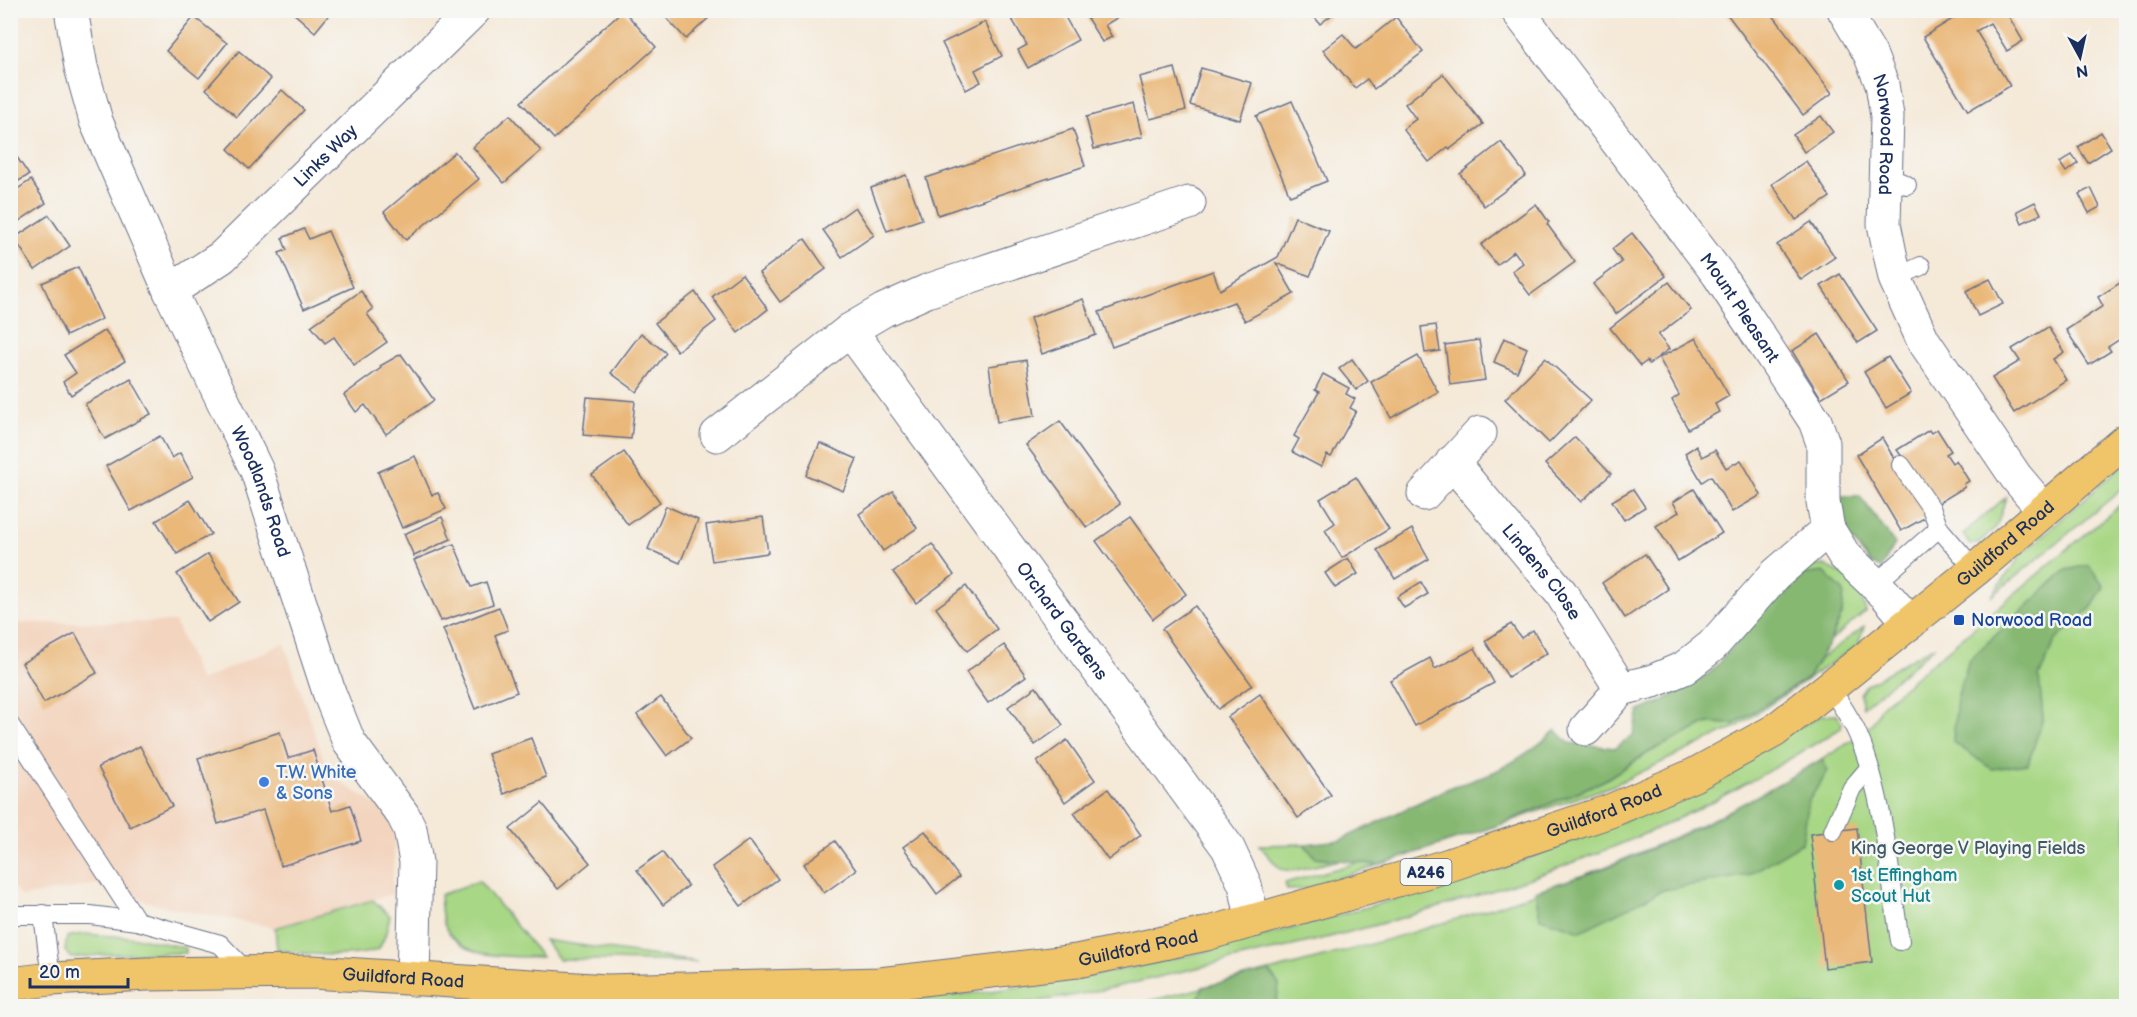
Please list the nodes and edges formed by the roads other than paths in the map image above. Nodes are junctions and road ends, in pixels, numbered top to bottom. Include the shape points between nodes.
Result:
1 (71, 10) edge
2 (474, 10) edge
3 (1517, 10) edge
4 (1851, 13) edge
5 (1189, 203) dead end
6 (170, 291) junction
7 (850, 330) junction
8 (1480, 433) dead end
9 (717, 435) dead end
10 (2127, 440) edge
11 (1452, 462) junction
12 (1901, 465) dead end
13 (1424, 495) dead end
14 (2043, 509) junction
15 (1939, 528) junction
16 (1828, 529) junction
17 (1975, 570) junction
18 (1874, 585) junction
19 (1910, 623) junction
20 (1830, 687) junction
21 (1621, 688) junction
22 (10, 725) edge
23 (1586, 729) dead end
24 (1869, 768) junction
25 (1833, 831) dead end
26 (43, 914) junction
27 (10, 915) edge
28 (137, 921) junction
29 (1252, 921) junction
30 (1900, 941) dead end
31 (248, 973) junction
32 (51, 979) junction
33 (414, 979) junction
34 (10, 984) edge
35 (736, 998) edge

1 - 6 street, Woodlands Road via 96,121
2 - 6 street, Links Way via 222,256
3 - 16 street, Mount Pleasant via 1718,274 1815,421 1823,443 1823,502
4 - 14 street, Norwood Road via 1882,84 1896,180 1884,224 1908,272 1923,340 2016,477
5 - 7 street via 927,291 884,309
6 - 33 street, Woodlands Road via 257,471 349,742 410,829 416,862
7 - 9 street
7 - 29 street, Orchard Gardens via 1228,848 1245,885
8 - 11 street
10 - 14 main road, Guildford Road / A246
11 - 13 street
11 - 21 street, Lindens Close via 1562,593
12 - 15 lane
14 - 17 main road, Guildford Road / A246
15 - 17 lane
15 - 18 lane
16 - 18 street, Mount Pleasant via 1844,555
16 - 21 street via 1775,575 1712,646 1684,668 1653,681
17 - 19 main road, Guildford Road / A246
18 - 19 street, Mount Pleasant
19 - 20 main road, Guildford Road / A246
20 - 24 lane via 1858,734
20 - 29 main road, Guildford Road / A246 via 1774,731 1694,775 1610,811 1443,867
21 - 23 street
22 - 28 lane
24 - 25 lane via 1852,788
24 - 30 lane
26 - 27 lane
26 - 28 lane
26 - 32 lane
28 - 31 lane via 220,944
29 - 35 main road, Guildford Road / A246 via 1066,962
31 - 32 main road, Guildford Road / A246
31 - 33 main road, Guildford Road / A246 via 313,972
32 - 34 main road, Guildford Road / A246
33 - 35 main road, Guildford Road / A246

